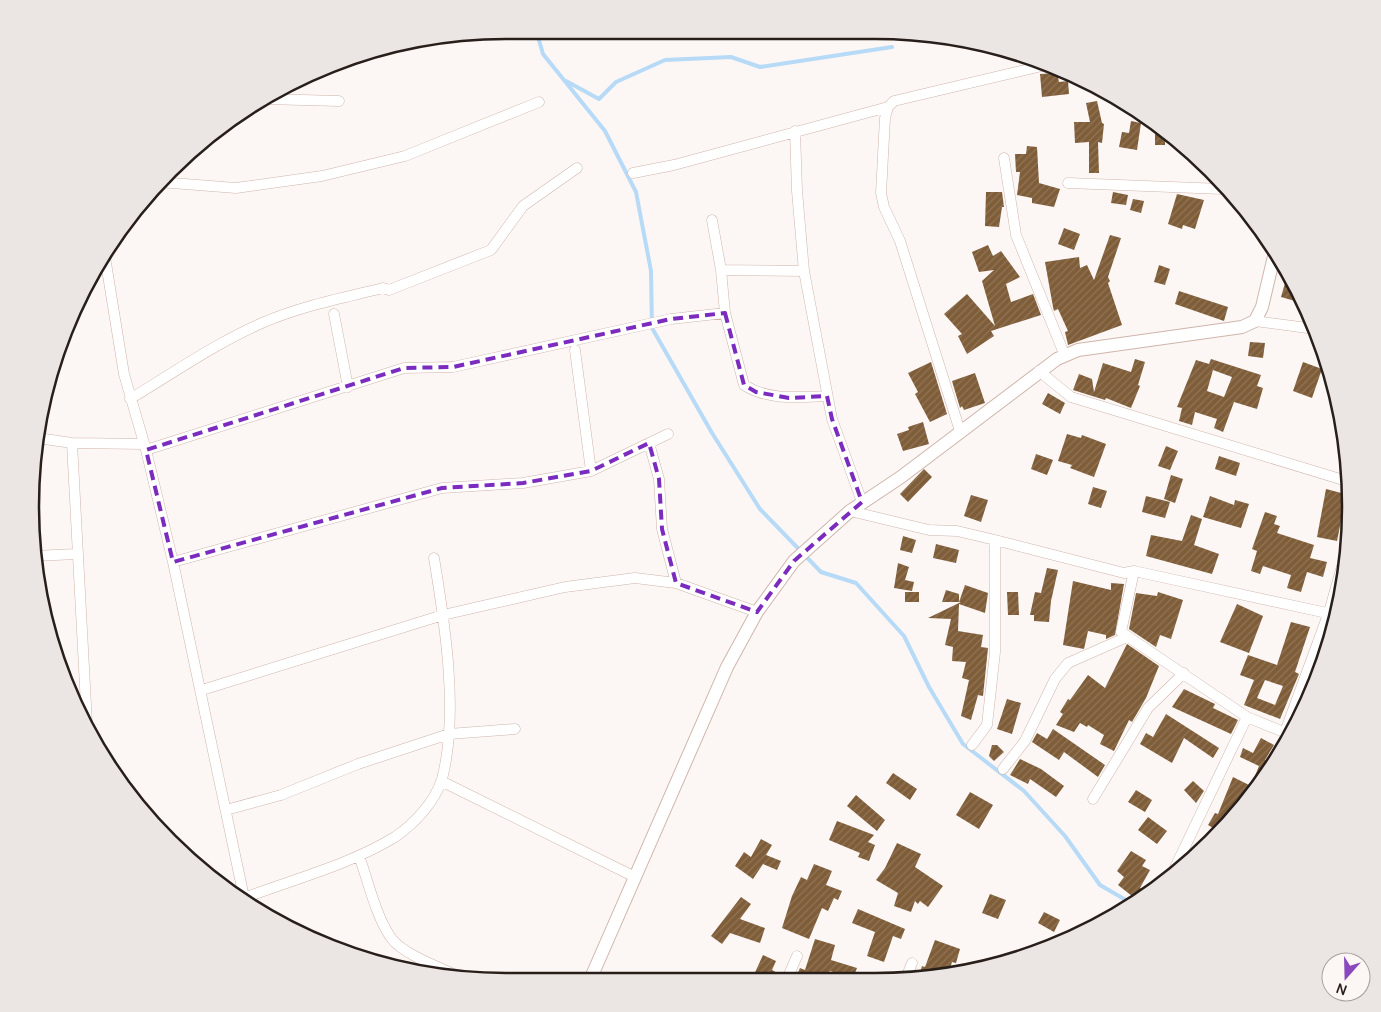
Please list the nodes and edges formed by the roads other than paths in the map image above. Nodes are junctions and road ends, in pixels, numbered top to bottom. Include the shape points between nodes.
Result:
1 (1035, 68) edge
2 (275, 99) edge
3 (339, 101) dead end
4 (539, 102) dead end
5 (888, 107) junction
6 (795, 130) junction
7 (1004, 158) dead end
8 (577, 168) dead end
9 (633, 173) dead end
10 (170, 183) edge
11 (1068, 183) dead end
12 (1217, 189) edge
13 (712, 220) dead end
14 (1273, 261) edge
15 (106, 264) edge
16 (721, 270) junction
17 (804, 271) junction
18 (725, 313) junction
19 (334, 314) dead end
20 (1255, 320) junction
21 (1307, 328) edge
22 (575, 350) dead end
23 (1065, 356) junction
24 (1039, 371) junction
25 (348, 387) junction
26 (827, 396) junction
27 (130, 399) junction
28 (960, 431) junction
29 (668, 434) dead end
30 (44, 439) edge
31 (72, 443) junction
32 (649, 443) junction
33 (145, 447) junction
34 (591, 471) junction
35 (1341, 479) edge
36 (862, 502) junction
37 (850, 511) junction
38 (995, 540) junction
39 (76, 554) junction
40 (42, 556) edge
41 (434, 558) dead end
42 (173, 562) junction
43 (1134, 571) junction
44 (676, 583) junction
45 (756, 612) junction
46 (1329, 612) edge
47 (443, 615) junction
48 (1127, 637) junction
49 (1321, 644) edge
50 (1184, 673) junction
51 (202, 690) junction
52 (1302, 697) edge
53 (86, 711) edge
54 (1247, 717) junction
55 (514, 729) dead end
56 (1284, 732) edge
57 (449, 734) junction
58 (972, 745) dead end
59 (1003, 769) dead end
60 (441, 781) junction
61 (1093, 799) dead end
62 (226, 810) junction
63 (359, 856) junction
64 (1178, 861) edge
65 (635, 877) junction
66 (244, 893) edge
67 (251, 898) edge
68 (797, 956) dead end
69 (912, 963) dead end
70 (444, 969) edge
71 (908, 972) edge
72 (593, 973) edge
73 (790, 973) edge

1 - 5 street via 894,101
2 - 3 street
4 - 10 street via 405,156 322,176 236,188
5 - 6 street
5 - 28 street via 881,193 884,207 900,242
6 - 9 street via 674,165
6 - 17 street
7 - 23 street via 1016,235
8 - 27 street via 523,206 491,250 389,290 383,288 300,309 263,323 224,342
11 - 12 street
13 - 16 street
14 - 20 street via 1262,307
15 - 27 street
16 - 17 street
16 - 18 street
17 - 26 street
18 - 25 street via 635,326 453,367 404,368
18 - 26 street via 744,385 756,392 789,398
19 - 25 street
20 - 21 street
20 - 23 street via 1242,327 1078,350
22 - 34 street
23 - 24 street
24 - 28 street
24 - 35 street via 1071,397
25 - 33 street
26 - 36 street
27 - 33 street
28 - 36 street via 901,477
29 - 32 street
30 - 31 street
31 - 33 street
31 - 39 street
32 - 34 street
32 - 44 street via 659,479 662,529
33 - 42 street
34 - 42 street via 523,483 442,488
36 - 37 street
37 - 38 street via 929,530 957,531
37 - 45 street via 794,561
38 - 43 street via 1124,573
38 - 58 street via 995,652 987,724
39 - 40 street
39 - 53 street
41 - 47 street
42 - 51 street
43 - 46 street
43 - 48 street via 1121,632
44 - 45 street
44 - 47 street via 635,578 565,587
45 - 65 street via 727,667
47 - 51 street
47 - 57 street via 447,638
48 - 50 street
48 - 59 street via 1068,663 1055,679 1025,741
49 - 52 street
50 - 54 street
50 - 61 street via 1148,708
51 - 62 street
54 - 56 street
54 - 64 street
55 - 57 street
57 - 60 street
57 - 62 street via 358,764 281,795
60 - 63 street via 424,811 396,836
60 - 65 street
62 - 66 street
63 - 67 street
63 - 70 street via 392,939 402,948
65 - 72 street
68 - 73 street
69 - 71 street

